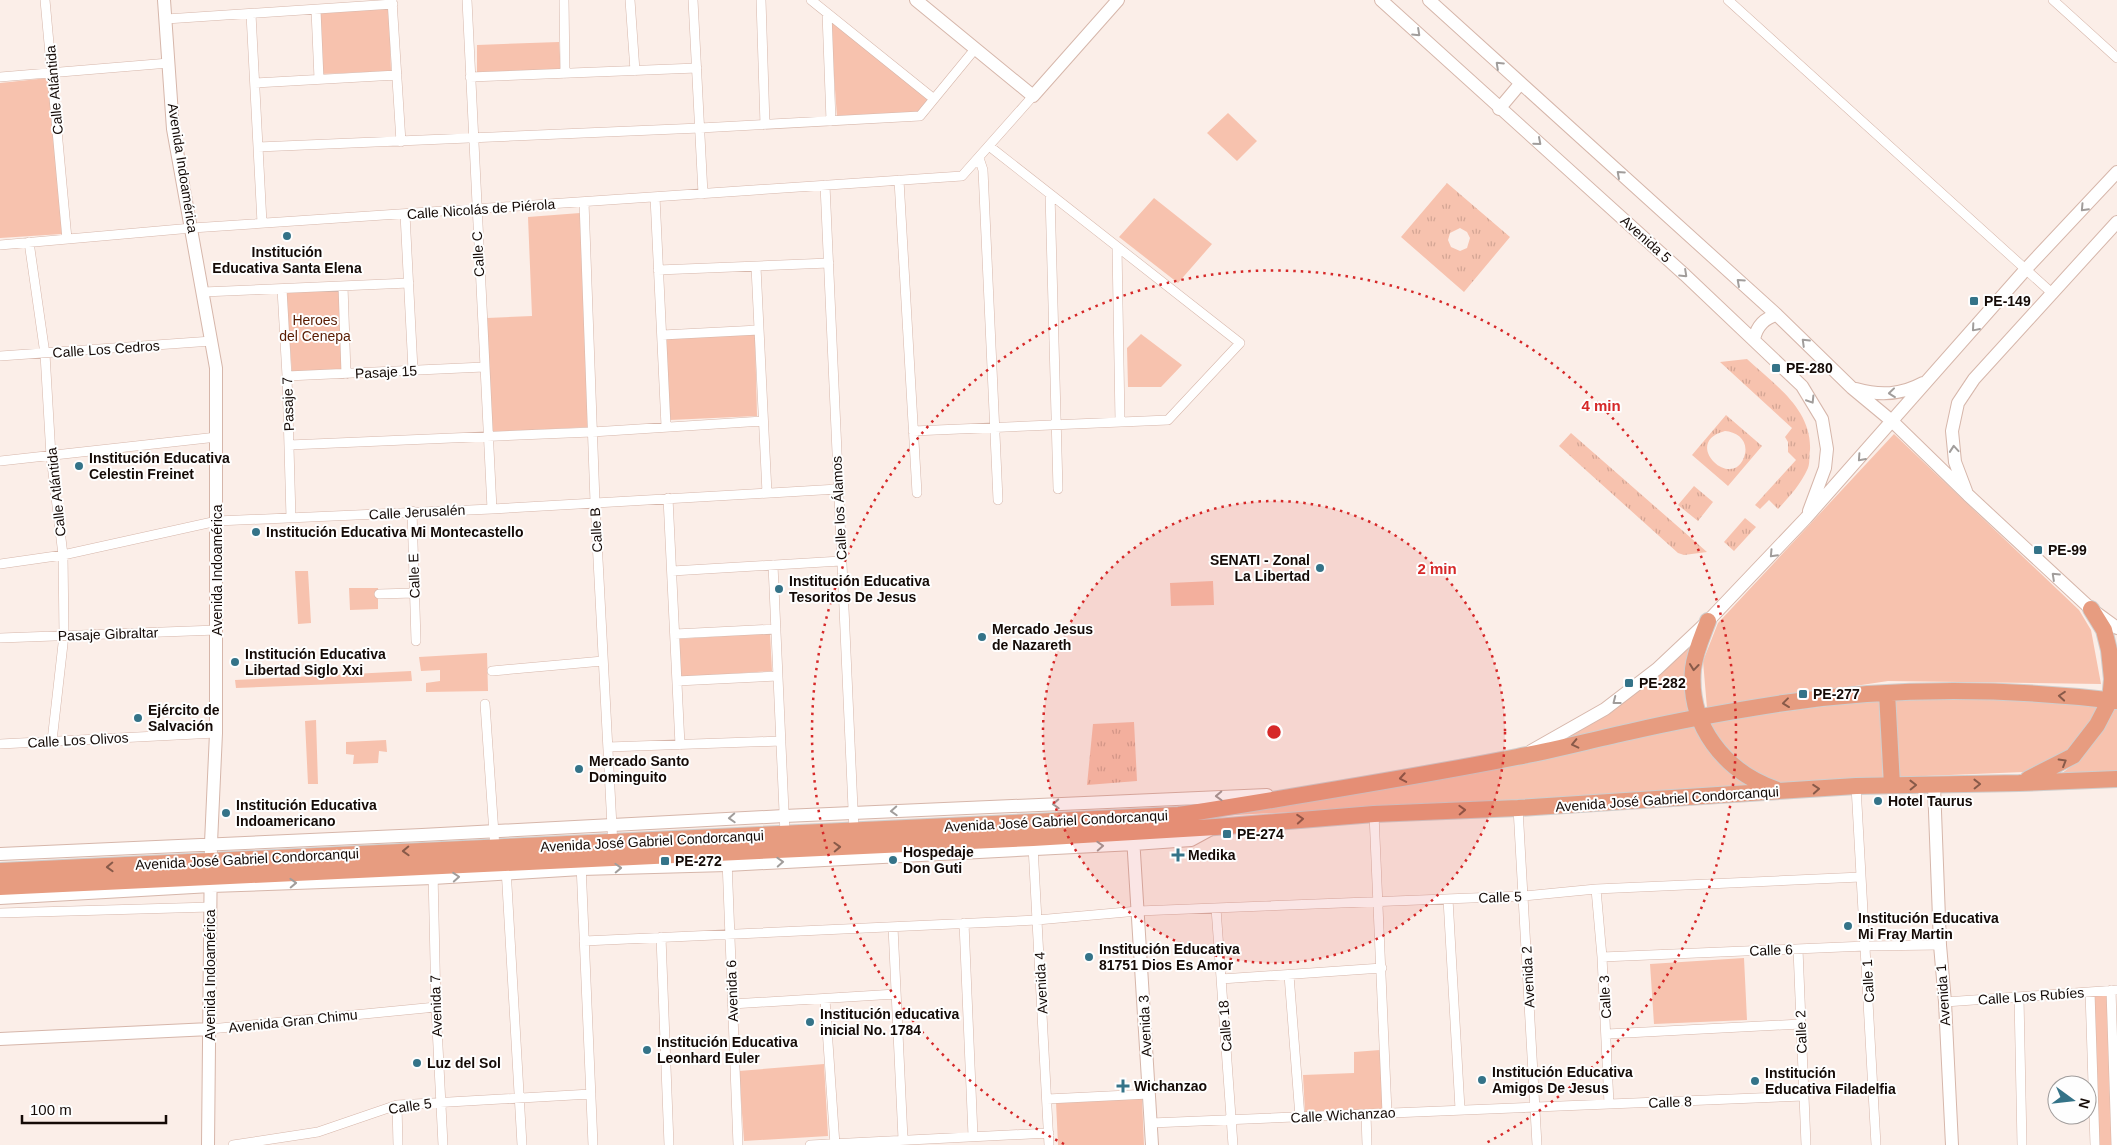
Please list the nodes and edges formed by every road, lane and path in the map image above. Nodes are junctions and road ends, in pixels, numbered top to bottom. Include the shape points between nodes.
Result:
1 (45, 0) edge
2 (164, 0) edge
3 (467, 0) edge
4 (564, 0) edge
5 (630, 0) edge
6 (693, 0) edge
7 (761, 0) edge
8 (811, 0) edge
9 (916, 0) edge
10 (1118, 0) edge
11 (1381, 0) edge
12 (1429, 0) edge
13 (1728, 0) edge
14 (2053, 0) edge
15 (392, 2) edge
16 (316, 10) junction
17 (827, 13) junction
18 (251, 14) junction
19 (166, 19) junction
20 (975, 49) junction
21 (2117, 58) edge
22 (169, 63) junction
23 (697, 68) junction
24 (635, 71) junction
25 (52, 74) junction
26 (566, 74) junction
27 (397, 75) junction
28 (470, 77) junction
29 (0, 78) edge
30 (319, 79) junction
31 (255, 83) junction
32 (1520, 84) junction
33 (1033, 96) junction
34 (934, 99) junction
35 (1499, 109) junction
36 (831, 121) junction
37 (765, 125) junction
38 (700, 128) junction
39 (473, 139) junction
40 (401, 142) junction
41 (989, 146) junction
42 (258, 148) junction
43 (978, 158) junction
44 (2117, 172) edge
45 (899, 180) junction
46 (825, 185) junction
47 (703, 194) junction
48 (1050, 194) junction
49 (655, 197) junction
50 (584, 202) junction
51 (476, 209) junction
52 (405, 214) junction
53 (2117, 222) edge
54 (262, 223) junction
55 (192, 228) junction
56 (67, 240) junction
57 (30, 242) junction
58 (0, 244) edge
59 (1117, 247) junction
60 (828, 263) junction
61 (756, 267) junction
62 (2026, 269) junction
63 (658, 270) junction
64 (409, 282) junction
65 (342, 286) junction
66 (282, 289) junction
67 (203, 292) junction
68 (2053, 294) junction
69 (1777, 315) junction
70 (759, 330) junction
71 (662, 335) junction
72 (1754, 339) junction
73 (212, 341) junction
74 (45, 354) junction
75 (0, 356) edge
76 (484, 367) junction
77 (414, 370) junction
78 (346, 374) junction
79 (287, 376) junction
80 (1930, 380) junction
81 (1852, 388) junction
82 (763, 421) junction
83 (1120, 421) junction
84 (1893, 422) junction
85 (1056, 423) junction
86 (666, 426) junction
87 (996, 426) junction
88 (913, 430) junction
89 (592, 432) junction
90 (488, 436) junction
91 (217, 437) junction
92 (289, 445) junction
93 (51, 456) junction
94 (0, 460) edge
95 (838, 489) junction
96 (1058, 489) dead end
97 (767, 493) junction
98 (917, 493) dead end
99 (1968, 496) junction
100 (668, 498) junction
101 (998, 500) dead end
102 (595, 502) junction
103 (492, 509) junction
104 (412, 511) junction
105 (291, 518) junction
106 (1806, 518) junction
107 (217, 521) junction
108 (63, 555) junction
109 (841, 561) junction
110 (0, 564) edge
111 (773, 565) junction
112 (672, 570) junction
113 (414, 593) junction
114 (379, 594) dead end
115 (2091, 609) junction
116 (1708, 621) junction
117 (2117, 628) edge
118 (776, 629) junction
119 (216, 630) junction
120 (675, 634) junction
121 (64, 635) junction
122 (0, 638) edge
123 (416, 641) dead end
124 (603, 660) junction
125 (492, 671) dead end
126 (778, 676) junction
127 (677, 681) junction
128 (1887, 693) junction
129 (2114, 700) edge
130 (485, 704) dead end
131 (1700, 718) junction
132 (216, 733) junction
133 (781, 741) junction
134 (52, 742) junction
135 (0, 744) edge
136 (680, 745) junction
137 (608, 746) junction
138 (1520, 757) junction
139 (2117, 778) edge
140 (2019, 783) junction
141 (1934, 784) junction
142 (1892, 785) junction
143 (1856, 786) junction
144 (1782, 792) junction
145 (1302, 795) junction
146 (1518, 808) junction
147 (853, 813) junction
148 (1374, 814) junction
149 (784, 816) junction
150 (1032, 822) junction
151 (612, 825) junction
152 (494, 831) junction
153 (854, 831) junction
154 (1133, 831) junction
155 (784, 834) junction
156 (211, 843) junction
157 (1033, 844) junction
158 (495, 848) junction
159 (613, 850) junction
160 (726, 851) junction
161 (0, 854) edge
162 (581, 864) junction
163 (506, 868) junction
164 (0, 871) edge
165 (433, 872) junction
166 (211, 875) junction
167 (1861, 877) junction
168 (0, 887) edge
169 (1596, 889) junction
170 (1523, 896) junction
171 (0, 898) edge
172 (1448, 899) junction
173 (1379, 903) junction
174 (211, 907) junction
175 (1216, 908) junction
176 (1138, 911) junction
177 (0, 913) edge
178 (1037, 920) junction
179 (964, 923) junction
180 (893, 927) junction
181 (730, 935) junction
182 (661, 937) junction
183 (584, 941) junction
184 (1940, 945) junction
185 (1866, 946) junction
186 (1798, 949) junction
187 (1602, 956) junction
188 (1382, 968) junction
189 (1289, 975) junction
190 (1222, 980) junction
191 (2114, 990) edge
192 (2090, 992) junction
193 (896, 994) junction
194 (2019, 997) junction
195 (825, 999) junction
196 (1945, 1002) junction
197 (732, 1004) junction
198 (436, 1007) junction
199 (1801, 1024) junction
200 (210, 1029) junction
201 (1607, 1034) junction
202 (0, 1039) edge
203 (591, 1094) junction
204 (1149, 1094) junction
205 (1804, 1096) junction
206 (519, 1099) junction
207 (1047, 1099) junction
208 (440, 1102) junction
209 (1609, 1104) junction
210 (396, 1105) junction
211 (1535, 1106) junction
212 (1460, 1109) junction
213 (1387, 1113) junction
214 (1366, 1114) junction
215 (1300, 1117) junction
216 (1232, 1120) junction
217 (1151, 1123) junction
218 (1048, 1133) junction
219 (973, 1136) junction
220 (902, 1139) junction
221 (834, 1144) edge
222 (208, 1145) edge
223 (233, 1145) edge
224 (398, 1145) edge
225 (442, 1145) edge
226 (522, 1145) edge
227 (593, 1145) edge
228 (668, 1145) edge
229 (738, 1145) edge
230 (810, 1145) edge
231 (1049, 1145) edge
232 (1152, 1145) edge
233 (1233, 1145) edge
234 (1367, 1145) edge
235 (1537, 1145) edge
236 (1806, 1145) edge
237 (1876, 1145) edge
238 (1952, 1145) edge
239 (2022, 1145) edge
240 (2095, 1145) edge
241 (2116, 1145) edge

1 - 25 street, Calle Atlántida
2 - 19 street, Avenida Indoamérica
3 - 28 street, Calle C
4 - 26 street
5 - 24 street
6 - 23 street
7 - 37 street
8 - 17 street
9 - 20 street
10 - 33 street
11 -> 35 street, Avenida 5
32 -> 12 street
13 - 62 street
14 - 21 street
15 - 16 street
15 - 27 street
16 - 18 street
16 - 30 street
17 - 34 street
17 - 36 street
18 - 19 street
18 - 31 street
19 - 22 street, Avenida Indoamérica
20 - 33 street
20 - 34 street
22 - 25 street
22 - 55 street, Avenida Indoamérica via 174,129
23 - 24 street
23 - 38 street
24 - 26 street
25 - 29 street
25 - 56 street, Calle Atlántida
26 - 28 street
27 - 30 street
27 - 40 street
28 - 39 street, Calle C
30 - 31 street
31 - 42 street
32 - 35 street
69 -> 32 street
33 - 41 street
34 - 36 street via 920,116
35 -> 72 street, Avenida 5
36 - 37 street
37 - 38 street
38 - 39 street
38 - 47 street
39 - 40 street
39 - 51 street, Calle C
40 - 42 street
41 - 43 street
41 - 48 street
42 - 54 street
43 - 45 street, Calle Nicolás de Piérola via 962,176
43 - 87 street via 984,170
44 -> 62 street
45 - 46 street, Calle Nicolás de Piérola
45 - 88 street
46 - 47 street, Calle Nicolás de Piérola
46 - 60 street, Calle los Álamos
47 - 49 street, Calle Nicolás de Piérola
48 - 59 street
48 - 85 street
49 - 50 street, Calle Nicolás de Piérola
49 - 63 street
50 - 51 street, Calle Nicolás de Piérola
50 - 89 street, Calle B
51 - 52 street, Calle Nicolás de Piérola
51 - 76 street, Calle C
52 - 54 street, Calle Nicolás de Piérola
52 - 64 street
53 - 68 street
54 - 55 street, Calle Nicolás de Piérola
55 - 56 street, Calle Nicolás de Piérola
55 - 67 street, Avenida Indoamérica
56 - 57 street, Calle Nicolás de Piérola
57 - 58 street, Calle Nicolás de Piérola
57 - 74 street, Calle Atlántida
59 - 83 street
59 - 83 street via 1240,343 1168,420
60 - 61 street
60 - 95 street, Calle los Álamos
61 - 63 street
61 - 70 street
62 - 68 street
62 -> 80 street
63 - 71 street
64 - 65 street
64 - 77 street
65 - 66 street
65 - 78 street
66 - 67 street
66 - 79 street, Pasaje 7
67 - 73 street, Avenida Indoamérica
99 -> 68 street via 1955,462 1952,431 1958,403 1974,379
69 - 72 street via 1768,317 1761,324
81 -> 69 street
70 - 71 street
70 - 82 street
71 - 86 street
72 -> 106 street, Avenida 5 via 1802,386 1822,419 1827,449 1824,468
73 - 74 street, Calle Los Cedros
73 - 91 street, Avenida Indoamérica via 216,368
74 - 75 street, Calle Los Cedros
74 - 93 street, Calle Atlántida
76 - 77 street, Pasaje 15
76 - 90 street, Calle C
77 - 78 street, Pasaje 15
78 - 79 street, Pasaje 15
79 - 92 street, Pasaje 7
80 -> 81 street via 1892,394
80 - 84 street
81 - 84 street
82 - 86 street
82 - 97 street
83 - 85 street
84 - 99 street
84 -> 106 street
85 - 87 street
85 - 96 street
86 - 89 street
87 - 88 street
87 - 101 street
88 - 98 street
89 - 90 street
89 - 102 street, Calle B
90 - 92 street
90 - 103 street, Calle C
91 - 93 street
91 - 107 street, Avenida Indoamérica
92 - 105 street, Pasaje 7
93 - 94 street
93 - 108 street, Calle Atlántida
95 - 97 street, Calle Jerusalén
95 - 109 street, Calle los Álamos
97 - 100 street, Calle Jerusalén
115 -> 99 street
100 - 102 street, Calle Jerusalén
100 - 112 street
102 - 103 street, Calle Jerusalén
102 - 124 street, Calle B
103 - 104 street, Calle Jerusalén
104 - 105 street, Calle Jerusalén
104 - 113 street, Calle E
105 - 107 street, Calle Jerusalén
106 -> 116 street
107 - 108 street, Calle Jerusalén
107 - 119 street, Avenida Indoamérica
108 - 110 street, Calle Jerusalén
108 - 121 street, Calle Atlántida
109 - 111 street
109 - 147 street, Calle los Álamos
111 - 112 street
111 - 118 street
112 - 120 street
113 - 114 street
113 - 123 street, Calle E
115 - 117 street
115 - 129 highway via 2104,630 2110,650
116 -> 131 highway via 1698,644 1693,669 1694,694
116 -> 138 street via 1657,669 1605,709
118 - 120 street
118 - 126 street
119 - 121 street, Pasaje Gibraltar
119 - 132 street, Avenida Indoamérica
120 - 127 street
121 - 122 street, Pasaje Gibraltar
121 - 134 street, Calle Atlántida
124 - 125 street
124 - 137 street, Calle B
126 - 127 street
126 - 133 street
127 - 136 street
129 -> 128 highway, Avenida José Gabriel Condorcanqui via 1953,691
128 -> 131 highway, Avenida José Gabriel Condorcanqui via 1785,703
128 - 142 highway
140 -> 129 highway via 2073,756
130 - 152 street
131 -> 138 highway, Avenida José Gabriel Condorcanqui
131 - 144 highway via 1712,744 1731,766 1755,782
132 - 134 street, Calle Los Olivos
132 - 156 street, Avenida Indoamérica
133 - 136 street
133 - 149 street
134 - 135 street, Calle Los Olivos
136 - 137 street
137 - 151 street, Calle B
138 -> 145 highway, Avenida José Gabriel Condorcanqui
139 - 140 highway, Avenida José Gabriel Condorcanqui
141 -> 140 highway, Avenida José Gabriel Condorcanqui
142 -> 141 highway, Avenida José Gabriel Condorcanqui
141 - 184 street, Avenida 1
142 - 143 highway, Avenida José Gabriel Condorcanqui
144 -> 143 highway, Avenida José Gabriel Condorcanqui
143 - 167 street, Calle 1
144 - 146 highway, Avenida José Gabriel Condorcanqui
145 -> 147 street, Avenida José Gabriel Condorcanqui
145 - 154 highway, Avenida José Gabriel Condorcanqui via 1179,815
148 -> 146 highway, Avenida José Gabriel Condorcanqui
146 - 170 street, Avenida 2
147 - 149 street, Avenida José Gabriel Condorcanqui
147 - 153 street, Calle los Álamos
154 -> 148 highway, Avenida José Gabriel Condorcanqui
148 - 173 street
149 -> 151 street, Avenida José Gabriel Condorcanqui
149 - 155 street
150 - 153 highway, Avenida José Gabriel Condorcanqui
150 - 154 highway, Avenida José Gabriel Condorcanqui
150 - 157 street, Avenida 4
151 - 152 street, Avenida José Gabriel Condorcanqui
151 - 159 street, Calle B
152 - 156 street, Avenida José Gabriel Condorcanqui
152 - 158 street
153 - 155 highway, Avenida José Gabriel Condorcanqui
157 -> 154 highway, Avenida José Gabriel Condorcanqui
154 - 176 street, Avenida 3
155 - 160 highway, Avenida José Gabriel Condorcanqui
156 - 161 street, Avenida José Gabriel Condorcanqui
156 - 166 street, Avenida Indoamérica
160 -> 157 highway, Avenida José Gabriel Condorcanqui
157 - 178 street, Avenida 4
158 - 159 highway, Avenida José Gabriel Condorcanqui
158 - 163 street
158 -> 166 highway, Avenida José Gabriel Condorcanqui
159 - 160 highway, Avenida José Gabriel Condorcanqui
159 - 162 highway, Avenida José Gabriel Condorcanqui
162 -> 160 street, Avenida José Gabriel Condorcanqui
160 - 181 street, Avenida 6
162 - 163 highway, Avenida José Gabriel Condorcanqui
162 - 183 street
165 -> 163 highway, Avenida José Gabriel Condorcanqui
163 - 206 street
166 -> 164 highway, Avenida José Gabriel Condorcanqui
166 -> 165 highway, Avenida José Gabriel Condorcanqui
165 - 198 street, Avenida 7
166 - 168 highway, Avenida José Gabriel Condorcanqui
166 - 171 street, Avenida José Gabriel Condorcanqui
166 - 174 street, Avenida Indoamérica
167 - 169 street, Calle 5
167 - 185 street, Calle 1
169 - 170 street, Calle 5
169 - 187 street, Calle 3
170 - 172 street, Calle 5
170 - 211 street, Avenida 2
172 - 173 street, Calle 5
172 - 212 street
173 - 175 street, Calle 5
173 - 188 street
174 - 177 street
174 - 200 street, Avenida Indoamérica
175 - 176 street, Calle 5
175 - 190 street, Calle 18
176 - 178 street, Calle 5
176 - 204 street, Avenida 3
178 - 179 street, Calle 5
178 - 207 street, Avenida 4
179 - 180 street, Calle 5
179 - 219 street
180 - 181 street, Calle 5
180 - 193 street
181 - 182 street, Calle 5
181 - 197 street, Avenida 6
182 - 183 street, Calle 5
182 - 228 street
183 - 203 street
184 - 185 street, Calle 6
184 - 196 street, Avenida 1
185 - 186 street, Calle 6
185 - 237 street, Calle 1
186 - 187 street, Calle 6
186 - 199 street, Calle 2
187 - 201 street, Calle 3
188 - 189 street
188 - 213 street
189 - 190 street
189 - 215 street
190 - 216 street, Calle 18
191 - 192 street, Calle Los Rubíes
191 - 241 street
192 - 194 street, Calle Los Rubíes
192 - 240 street
193 - 195 street
193 - 220 street
194 - 196 street, Calle Los Rubíes
194 - 239 street
195 - 197 street
195 - 221 street
196 - 238 street, Avenida 1
197 - 229 street, Avenida 6
198 - 200 street, Avenida Gran Chimu
198 - 208 street, Avenida 7
199 - 201 street
199 - 205 street, Calle 2
200 - 202 street, Avenida Gran Chimu
200 - 222 street, Avenida Indoamérica
201 - 209 street, Calle 3
203 - 206 street, Calle 5
203 - 227 street
204 - 207 street
204 - 217 street, Avenida 3
205 - 209 street, Calle 8
205 - 236 street, Calle 2
206 - 208 street, Calle 5
206 - 226 street
207 - 218 street, Avenida 4
208 - 210 street, Calle 5
208 - 225 street, Avenida 7
209 - 211 street, Calle 8
210 - 223 street, Calle 5 via 318,1132
210 - 224 street
211 - 212 street, Calle Wichanzao
211 - 235 street, Avenida 2
212 - 213 street, Calle Wichanzao
213 - 214 street, Calle Wichanzao
214 - 215 street, Calle Wichanzao
214 - 234 street
215 - 216 street, Calle Wichanzao
216 - 217 street, Calle Wichanzao
216 - 233 street, Calle 18
217 - 232 street, Avenida 3
218 - 219 street
218 - 231 street, Avenida 4
219 - 220 street
220 - 221 street
221 - 230 street

